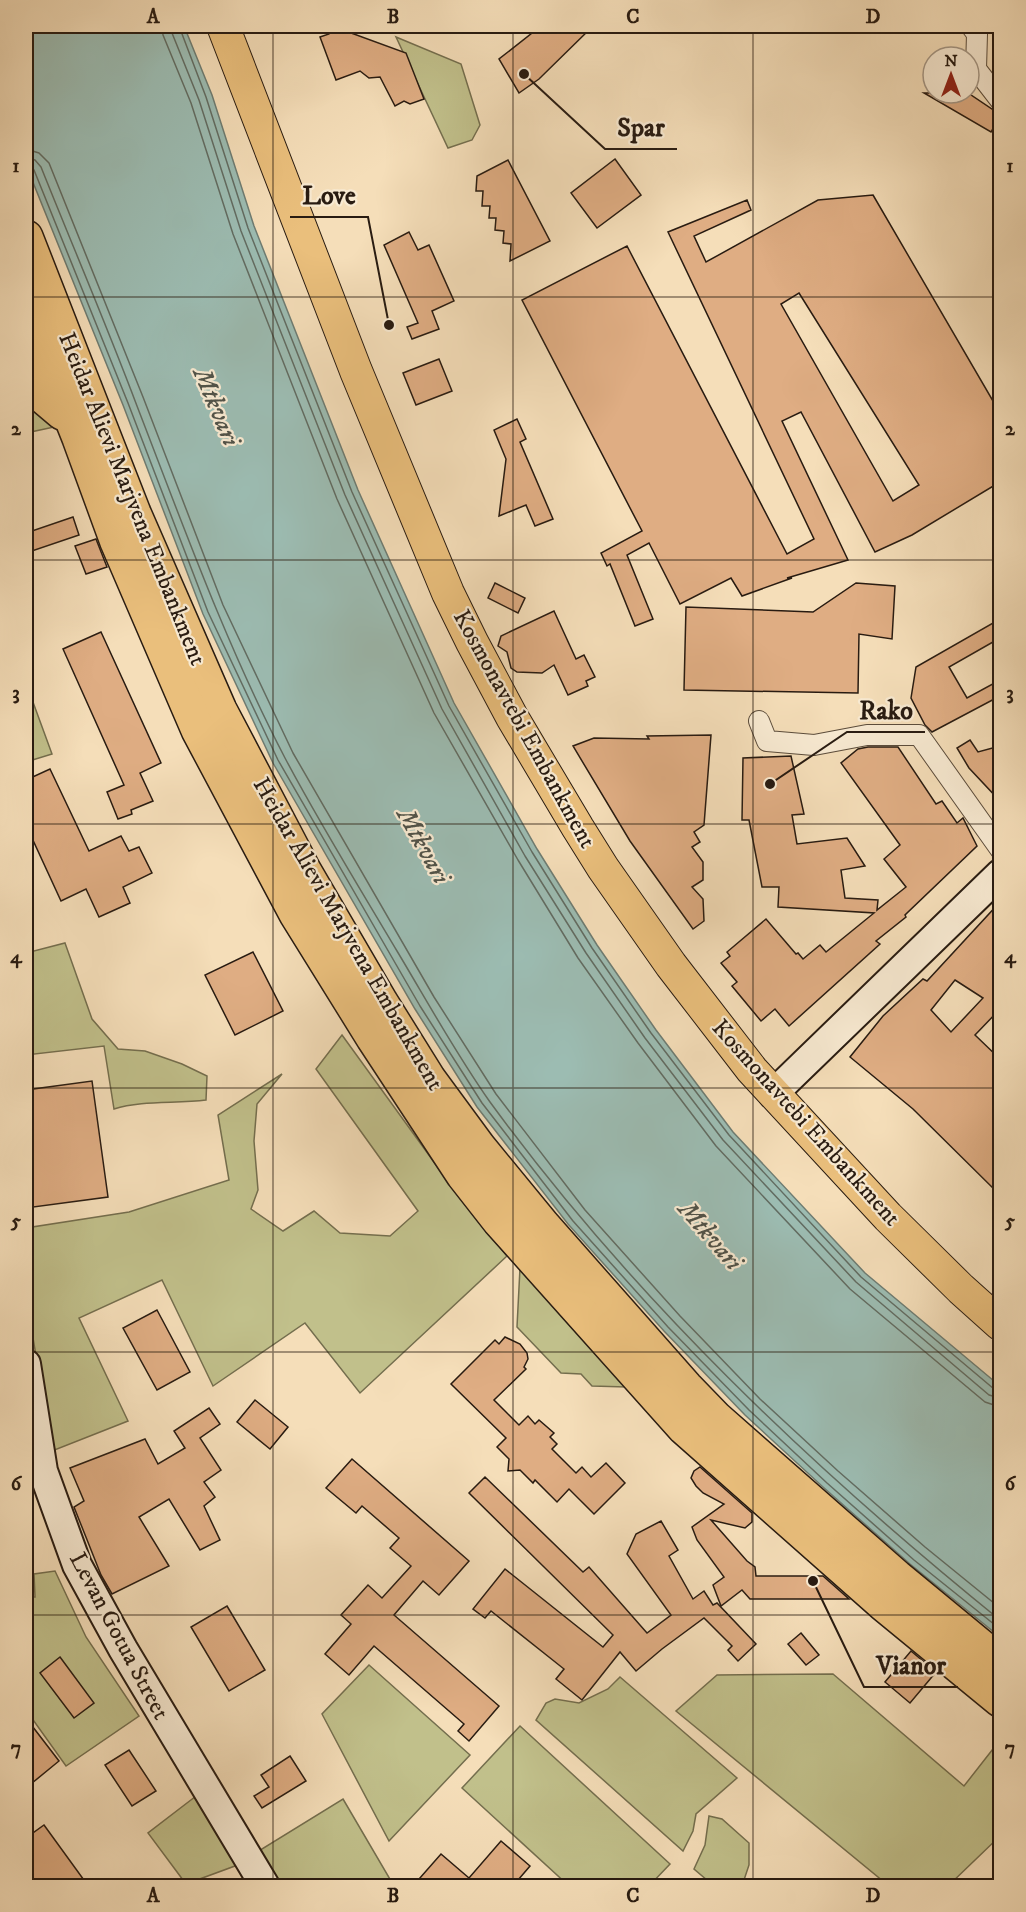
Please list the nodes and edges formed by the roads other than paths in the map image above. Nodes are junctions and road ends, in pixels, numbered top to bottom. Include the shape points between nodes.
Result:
1 (223, 26) edge
2 (971, 26) edge
3 (1000, 100) edge
4 (26, 237) edge
5 (26, 306) edge
6 (26, 372) edge
7 (71, 421) junction
8 (759, 722) dead end
9 (1000, 849) edge
10 (1000, 874) edge
11 (773, 1094) junction
12 (1000, 1324) edge
13 (26, 1364) edge
14 (1000, 1662) edge
15 (1000, 1700) edge
16 (265, 1887) edge

1 - 11 main road, Kosmonavtebi Embankment via 385,444 472,642 603,868 671,965
2 - 3 street via 977,34 976,69
4 - 14 highway, Heidar Alievi Marjvena Embankment via 134,513 220,710 304,870 429,1078 543,1225 716,1418
5 - 7 highway, Heidar Alievi Marjvena Embankment
6 - 7 highway via 36,390
7 - 15 highway, Heidar Alievi Marjvena Embankment via 117,542 198,730 296,914 463,1175 499,1221 684,1428 883,1604
8 - 9 street via 767,741 814,744 867,735 920,735
10 - 11 street
11 - 12 main road, Kosmonavtebi Embankment via 888,1217
13 - 16 street, Levan Gotua Street via 43,1471 77,1565 134,1669

